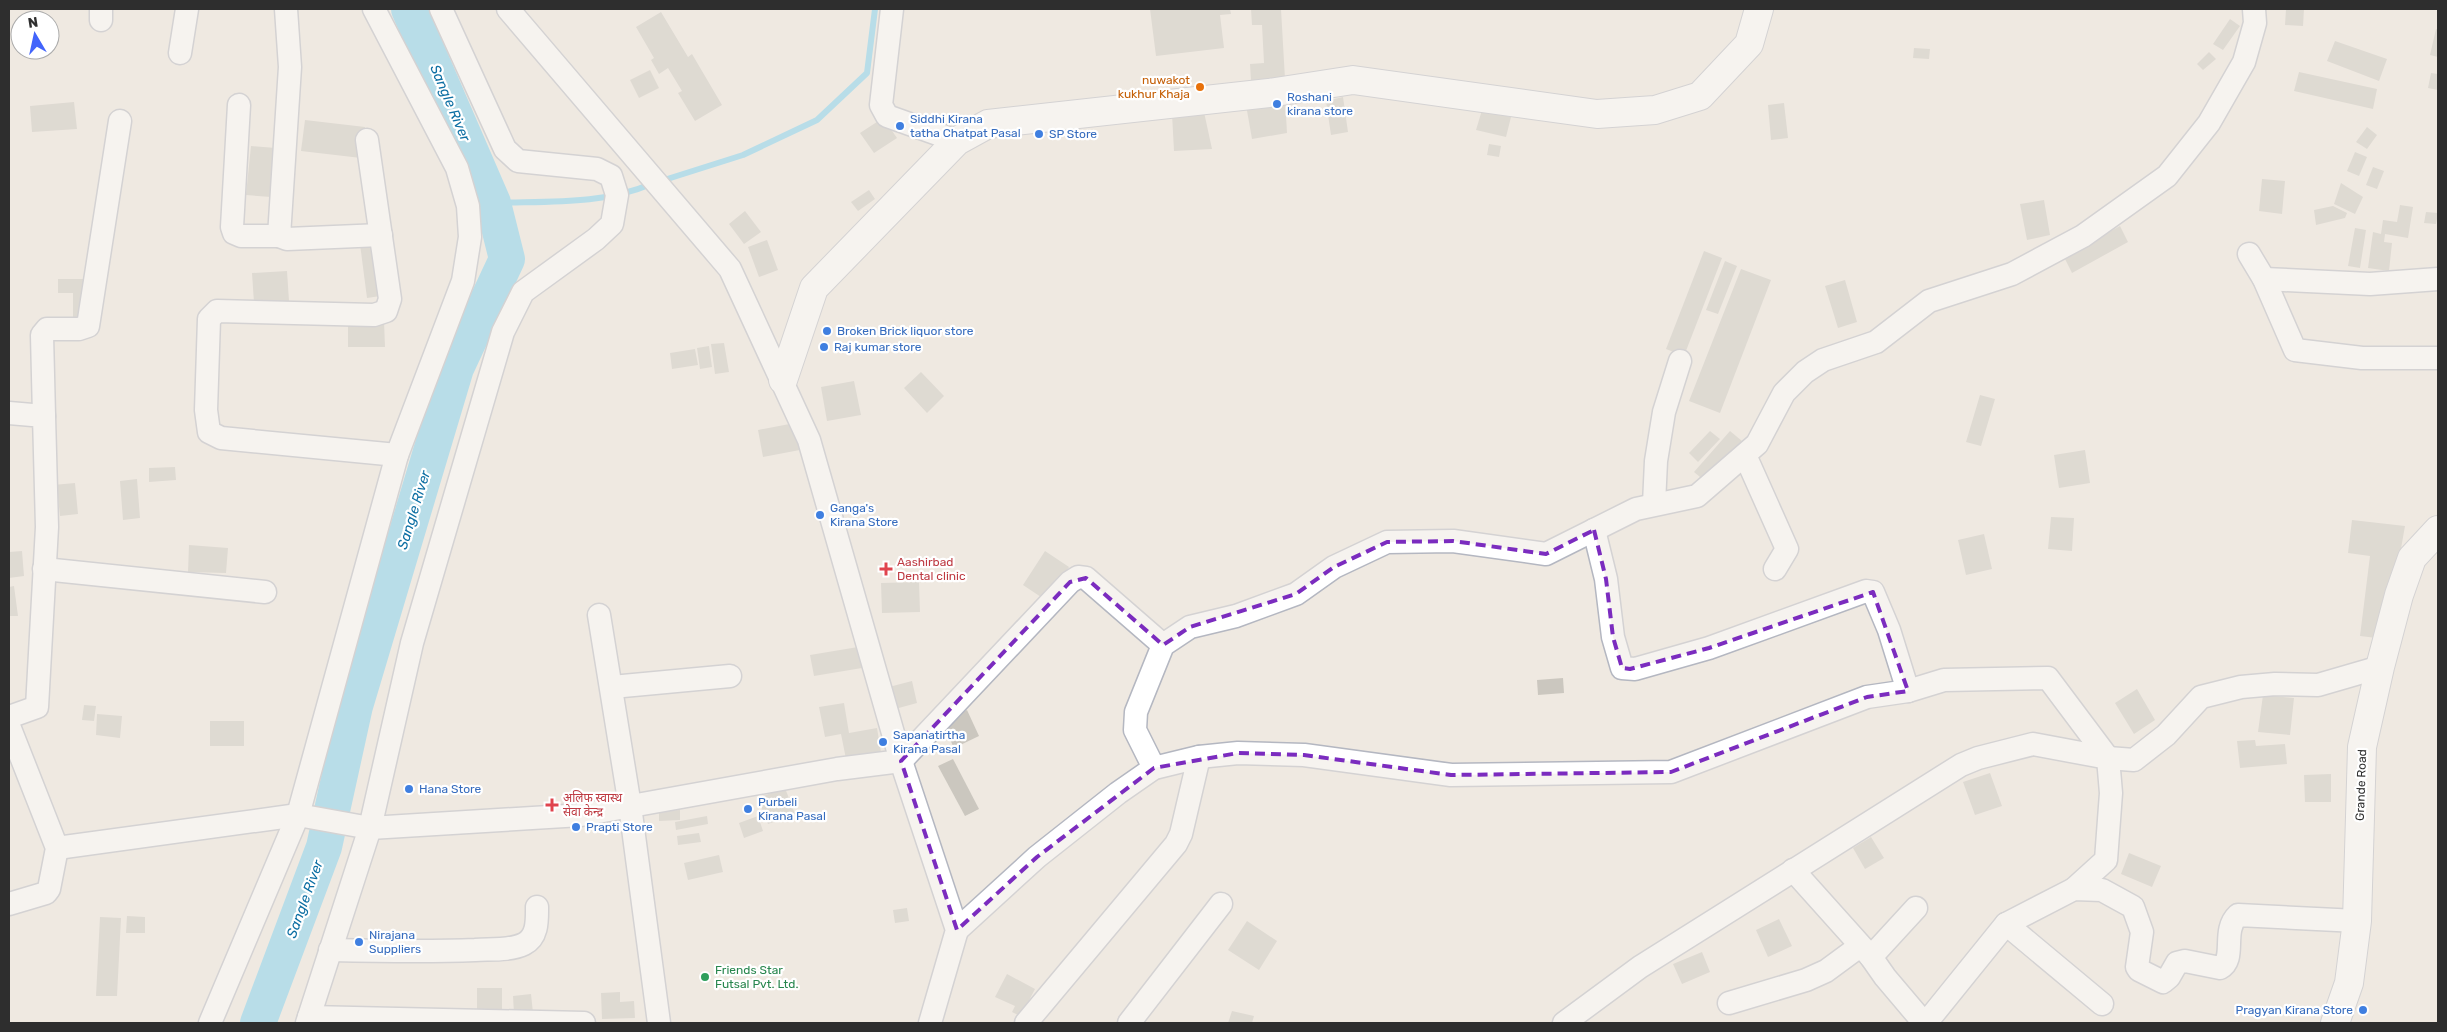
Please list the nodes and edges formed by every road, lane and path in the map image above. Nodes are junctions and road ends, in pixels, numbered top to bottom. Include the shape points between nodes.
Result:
1 (187, 9) edge
2 (286, 9) edge
3 (374, 9) edge
4 (442, 9) edge
5 (508, 9) edge
6 (892, 9) edge
7 (1759, 9) edge
8 (2254, 9) edge
9 (180, 53) dead end
10 (239, 105) dead end
11 (120, 121) dead end
12 (367, 140) dead end
13 (957, 141) junction
14 (381, 235) junction
15 (279, 236) junction
16 (2248, 254) dead end
17 (2264, 279) junction
18 (2438, 279) edge
19 (2438, 358) edge
20 (1680, 361) dead end
21 (783, 380) junction
22 (9, 413) edge
23 (44, 416) junction
24 (397, 455) junction
25 (1745, 455) junction
26 (1654, 504) junction
27 (1594, 530) junction
28 (2438, 530) edge
29 (44, 569) junction
30 (1775, 569) dead end
31 (265, 592) dead end
32 (599, 615) dead end
33 (1163, 645) junction
34 (2380, 667) junction
35 (730, 676) dead end
36 (612, 687) junction
37 (1908, 691) junction
38 (9, 717) edge
39 (9, 726) edge
40 (1199, 757) junction
41 (2108, 758) junction
42 (901, 761) junction
43 (1154, 768) junction
44 (630, 806) junction
45 (304, 816) junction
46 (363, 826) junction
47 (57, 848) junction
48 (1793, 870) junction
49 (2074, 889) junction
50 (9, 904) edge
51 (1221, 904) dead end
52 (537, 906) dead end
53 (1916, 908) dead end
54 (2358, 922) junction
55 (2006, 924) junction
56 (957, 930) junction
57 (330, 950) junction
58 (1865, 951) junction
59 (1729, 1003) dead end
60 (2102, 1004) dead end
61 (308, 1020) edge
62 (210, 1023) edge
63 (584, 1023) edge
64 (659, 1023) edge
65 (930, 1023) edge
66 (1026, 1023) edge
67 (1128, 1023) edge
68 (1564, 1023) edge
69 (1925, 1023) edge
70 (2335, 1023) edge

1 - 9 street
2 - 15 street via 290,67
3 - 24 street via 457,168 468,206 470,236 464,281
4 - 46 street via 505,149 518,161 597,168 610,176 617,195 612,224 523,292 503,332 412,643
5 - 21 street via 730,269
6 - 13 street via 881,105 887,116
7 - 13 street via 1749,44 1700,96 1655,110 1597,114 1353,80 1269,93 988,124
8 - 25 street via 2255,23 2244,62 2209,123 2167,176 2084,236 2012,274 1929,301 1876,342 1823,360 1784,393 1757,444
10 - 15 street via 232,227 234,233 241,236
11 - 23 street via 88,326 47,329 42,335
12 - 14 street
13 - 21 street via 814,288
14 - 15 street
14 - 24 street via 390,299 386,311 374,315 217,311 209,319 206,410 209,432 221,438
16 - 17 street
17 - 18 street via 2370,284
17 - 19 street via 2295,350 2362,358
20 - 26 street via 1664,412 1656,461
21 - 42 street via 809,440
22 - 23 street
23 - 29 street via 47,527
24 - 45 street
25 - 26 street via 1697,496
25 - 30 street via 1787,549
26 - 27 street via 1636,509
27 - 33 street via 1546,554 1453,541 1388,542 1334,567 1296,594 1236,616 1190,627
27 - 37 street via 1606,579 1613,637 1622,668 1635,669 1709,648 1866,591 1873,592 1889,630
28 - 34 street, Grande Road via 2412,558
29 - 31 street
29 - 38 street via 37,707
32 - 36 street
33 - 42 street via 1086,578 1078,577
33 - 43 street via 1136,712 1135,730
34 - 41 street via 2318,685 2241,687 2201,697 2166,735 2134,760
34 - 54 street, Grande Road via 2362,747
35 - 36 street
36 - 44 street
37 - 40 street via 1867,697 1671,772 1450,776 1304,755 1238,753
37 - 41 street via 1944,680 2048,678
39 - 47 street
40 - 43 street
40 - 66 street via 1176,844
41 - 48 street via 2033,744 1978,758
41 - 49 street via 2110,793 2106,860
42 - 44 street via 837,769
42 - 56 street
43 - 56 street via 1038,857
44 - 46 street via 581,815 531,819
44 - 64 street
45 - 46 street
45 - 47 street
45 - 62 street
46 - 57 street
47 - 50 street via 46,893
48 - 58 street
48 - 68 street via 1640,967
49 - 54 street via 2102,890 2133,907 2142,932 2137,967 2162,982 2177,963 2185,961 2220,968 2226,965 2230,925 2238,915
49 - 55 street
51 - 67 street
52 - 57 street via 537,925 532,937 524,944 505,949 423,953
53 - 58 street
54 - 70 street, Grande Road via 2349,983
55 - 60 street
55 - 69 street
56 - 65 street
57 - 61 street
58 - 59 street via 1806,980
58 - 69 street
61 - 63 street

